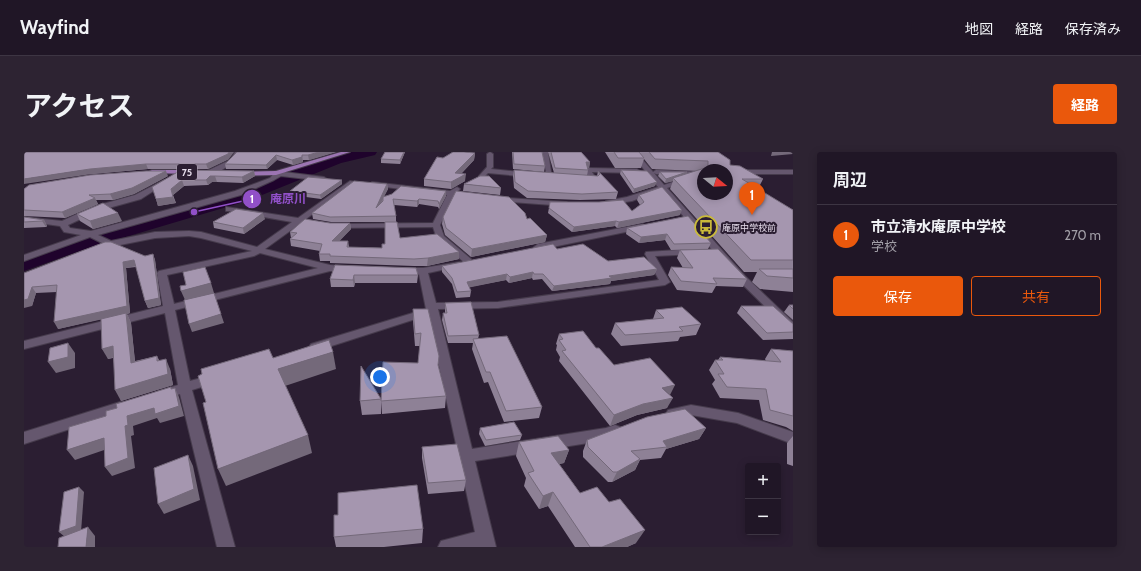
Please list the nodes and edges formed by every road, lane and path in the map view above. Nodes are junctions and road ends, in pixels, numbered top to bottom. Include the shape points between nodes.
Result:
1 (238, 152) edge
2 (347, 152) edge
3 (546, 152) edge
4 (633, 152) edge
5 (490, 154) dead end
6 (488, 171) junction
7 (141, 172) edge
8 (182, 172) junction
9 (209, 172) junction
10 (648, 172) junction
11 (733, 172) edge
12 (793, 172) edge
13 (225, 173) edge
14 (233, 173) edge
15 (279, 174) junction
16 (697, 174) edge
17 (697, 176) edge
18 (544, 177) junction
19 (559, 178) edge
20 (477, 180) edge
21 (573, 180) edge
22 (360, 183) junction
23 (462, 186) dead end
24 (662, 188) junction
25 (452, 194) junction
26 (574, 204) edge
27 (603, 204) edge
28 (229, 209) dead end
29 (24, 219) edge
30 (299, 221) junction
31 (63, 224) junction
32 (436, 225) junction
33 (650, 225) edge
34 (93, 235) junction
35 (529, 249) edge
36 (259, 250) junction
37 (718, 252) junction
38 (24, 258) edge
39 (330, 268) junction
40 (360, 269) edge
41 (392, 270) edge
42 (423, 270) junction
43 (741, 277) junction
44 (756, 277) dead end
45 (432, 308) junction
46 (169, 309) junction
47 (793, 328) edge
48 (24, 345) edge
49 (305, 350) edge
50 (230, 373) edge
51 (185, 387) junction
52 (149, 398) edge
53 (134, 403) edge
54 (661, 416) edge
55 (626, 426) edge
56 (24, 438) edge
57 (793, 438) edge
58 (466, 456) junction
59 (486, 543) edge
60 (226, 547) edge
61 (447, 547) edge

1 - 9 street via 232,161
2 - 15 main road
3 - 18 street
4 - 10 street
5 - 6 street
6 - 18 street
6 - 20 street
7 - 8 main road, 75
8 - 9 main road, 75
8 - 31 street via 138,197 95,208
9 - 13 main road, 75
10 - 16 street
10 - 21 street via 588,170 594,180
10 - 24 street
11 - 12 street
14 - 15 main road
15 - 22 street
15 - 34 street via 272,179 205,203 137,220
17 - 24 street
18 - 19 street
22 - 25 street
22 - 30 street
23 - 25 street
24 - 27 street
24 - 37 street via 684,218
25 - 26 street
25 - 32 street
28 - 30 street
29 - 31 street
30 - 32 street via 319,224
30 - 36 street
31 - 34 street via 66,230
32 - 42 street via 440,237 472,261
33 - 35 street
34 - 36 street via 110,244 146,235 180,233
34 - 38 street
36 - 39 street
36 - 46 street via 162,273
37 - 43 street
37 - 45 street via 649,254 665,282 498,305
39 - 40 street
39 - 46 street
41 - 42 street
42 - 45 street
43 - 44 street
43 - 47 street
45 - 49 street
45 - 58 street
46 - 48 street
46 - 51 street
50 - 51 street
51 - 52 street
51 - 60 street
53 - 56 street
54 - 57 street via 691,410 722,415 738,418
55 - 58 street via 607,434
58 - 59 street
59 - 61 street

